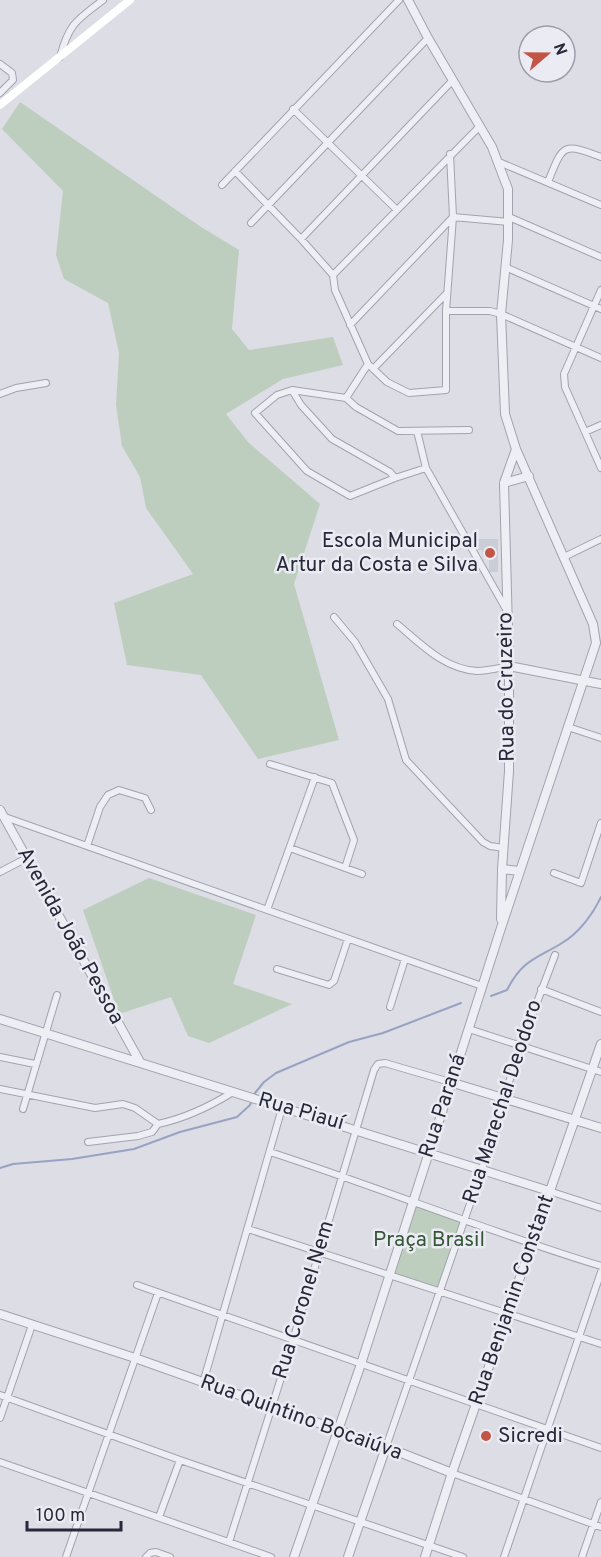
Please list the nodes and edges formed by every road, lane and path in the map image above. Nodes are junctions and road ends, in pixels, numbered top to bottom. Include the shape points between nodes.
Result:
1 (103, 0) edge
2 (130, 0) edge
3 (399, 0) edge
4 (408, 0) edge
5 (428, 38) junction
6 (60, 57) junction
7 (0, 64) edge
8 (452, 81) junction
9 (0, 93) edge
10 (0, 105) edge
11 (293, 110) junction
12 (479, 127) junction
13 (327, 142) junction
14 (450, 154) junction
15 (601, 157) edge
16 (499, 162) junction
17 (235, 171) junction
18 (362, 176) junction
19 (548, 182) junction
20 (222, 185) dead end
21 (269, 205) junction
22 (601, 205) edge
23 (396, 209) junction
24 (453, 217) junction
25 (509, 219) junction
26 (251, 222) dead end
27 (301, 239) junction
28 (601, 257) edge
29 (505, 267) junction
30 (333, 275) junction
31 (601, 290) edge
32 (447, 293) junction
33 (598, 307) edge
34 (446, 311) junction
35 (501, 314) junction
36 (350, 325) junction
37 (576, 347) junction
38 (601, 357) edge
39 (370, 367) junction
40 (46, 383) dead end
41 (292, 390) junction
42 (0, 394) edge
43 (346, 398) junction
44 (601, 425) edge
45 (469, 430) dead end
46 (417, 431) junction
47 (585, 432) junction
48 (516, 449) junction
49 (426, 468) junction
50 (601, 468) edge
51 (529, 476) junction
52 (395, 478) junction
53 (504, 483) junction
54 (601, 539) edge
55 (564, 557) junction
56 (506, 609) junction
57 (334, 617) dead end
58 (397, 624) dead end
59 (599, 646) edge
60 (509, 666) junction
61 (583, 680) junction
62 (601, 684) edge
63 (568, 728) junction
64 (601, 738) edge
65 (270, 764) dead end
66 (315, 777) junction
67 (151, 810) dead end
68 (2, 813) edge
69 (601, 823) edge
70 (87, 846) junction
71 (290, 848) junction
72 (504, 848) junction
73 (27, 858) junction
74 (345, 868) junction
75 (502, 869) junction
76 (520, 871) junction
77 (0, 872) edge
78 (554, 873) dead end
79 (362, 874) dead end
80 (267, 910) junction
81 (501, 928) junction
82 (348, 939) junction
83 (555, 954) dead end
84 (405, 959) junction
85 (277, 969) dead end
86 (482, 986) junction
87 (541, 989) junction
88 (57, 995) dead end
89 (390, 1007) dead end
90 (601, 1012) edge
91 (0, 1019) edge
92 (469, 1029) junction
93 (45, 1033) junction
94 (601, 1044) edge
95 (520, 1047) junction
96 (0, 1057) edge
97 (140, 1062) junction
98 (35, 1064) junction
99 (592, 1070) junction
100 (601, 1072) edge
101 (450, 1082) junction
102 (0, 1089) edge
103 (233, 1092) junction
104 (27, 1095) junction
105 (505, 1098) junction
106 (282, 1108) junction
107 (24, 1109) dead end
108 (574, 1120) junction
109 (158, 1124) junction
110 (601, 1128) edge
111 (356, 1129) junction
112 (88, 1142) dead end
113 (270, 1152) junction
114 (428, 1152) junction
115 (482, 1169) junction
116 (342, 1175) junction
117 (549, 1191) junction
118 (412, 1203) junction
119 (601, 1208) edge
120 (464, 1220) junction
121 (248, 1229) junction
122 (531, 1245) junction
123 (319, 1252) junction
124 (601, 1266) edge
125 (601, 1272) edge
126 (389, 1275) junction
127 (137, 1285) dead end
128 (440, 1290) junction
129 (158, 1293) junction
130 (508, 1313) junction
131 (0, 1314) edge
132 (223, 1315) junction
133 (32, 1325) junction
134 (578, 1337) junction
135 (293, 1340) junction
136 (601, 1344) edge
137 (135, 1358) junction
138 (361, 1364) junction
139 (408, 1380) junction
140 (203, 1383) junction
141 (4, 1396) edge
142 (476, 1404) junction
143 (271, 1408) junction
144 (0, 1418) edge
145 (546, 1430) junction
146 (336, 1431) junction
147 (107, 1434) junction
148 (386, 1447) junction
149 (601, 1448) edge
150 (180, 1460) junction
151 (0, 1462) edge
152 (452, 1473) junction
153 (248, 1483) junction
154 (87, 1492) junction
155 (524, 1499) junction
156 (601, 1502) edge
157 (313, 1505) junction
158 (159, 1517) junction
159 (360, 1521) junction
160 (593, 1524) junction
161 (601, 1527) edge
162 (229, 1542) junction
163 (429, 1545) junction
164 (66, 1557) edge
165 (146, 1557) edge
166 (170, 1557) edge
167 (271, 1557) edge
168 (294, 1557) edge
169 (348, 1557) edge
170 (425, 1557) edge
171 (463, 1557) edge
172 (504, 1557) edge
173 (582, 1557) edge

1 - 6 street via 66,34
2 - 6 main road
3 - 11 street
4 - 5 street
5 - 8 street
5 - 13 street
6 - 10 main road
7 - 9 street via 12,73 13,80
8 - 12 street
8 - 18 street
11 - 13 street
11 - 17 street
12 - 14 street
12 - 16 street
13 - 18 street
13 - 21 street
14 - 23 street
14 - 24 street
15 - 19 street via 567,148 560,154
16 - 19 street
16 - 25 street via 508,189
17 - 20 street
17 - 21 street
18 - 23 street
18 - 27 street
19 - 22 street
21 - 26 street
21 - 27 street
23 - 30 street
24 - 25 street
24 - 32 street
24 - 36 street
25 - 28 street
25 - 29 street
27 - 30 street
29 - 33 street
29 - 35 street
30 - 36 street
31 - 33 street
32 - 34 street
32 - 39 street
33 - 37 street
34 - 35 street
34 - 39 street via 446,390 409,393 387,382
35 - 37 street
35 - 48 street via 505,414
36 - 39 street
37 - 38 street
37 - 47 street via 564,374 565,387
39 - 43 street
40 - 42 street
41 - 43 street
41 - 52 street via 332,439
41 - 52 street via 276,395 255,413 307,471 350,496
43 - 46 street via 398,431
44 - 47 street
45 - 46 street
46 - 49 street
47 - 50 street
48 - 51 street
48 - 53 street, Rua do Cruzeiro
49 - 52 street
49 - 56 street
51 - 53 street
51 - 55 street
53 - 56 street, Rua do Cruzeiro
54 - 55 street
55 - 59 street
56 - 60 street, Rua do Cruzeiro
57 - 72 street via 355,642 388,699 406,760 483,842
58 - 60 street via 440,659 460,669 479,671
59 - 61 street, Rua Paraná
60 - 61 street
60 - 72 street, Rua do Cruzeiro
61 - 62 street
61 - 63 street, Rua Paraná
63 - 64 street
63 - 76 street, Rua Paraná
65 - 66 street
66 - 71 street
66 - 74 street via 332,783 354,840
67 - 70 street via 145,798 119,790 108,795
68 - 70 street
68 - 73 street, Avenida João Pessoa
69 - 78 street via 581,883
70 - 80 street
71 - 74 street
71 - 80 street
72 - 75 street, Rua do Cruzeiro
73 - 77 street
73 - 97 street, Avenida João Pessoa
74 - 79 street
75 - 76 street
75 - 81 street, Rua do Cruzeiro
76 - 81 street, Rua Paraná
80 - 82 street
81 - 86 street, Rua Paraná
82 - 84 street
82 - 85 street via 334,981 329,985
83 - 87 street, Rua Marechal Deodoro
84 - 86 street
84 - 89 street
86 - 92 street, Rua Paraná
87 - 90 street
87 - 95 street, Rua Marechal Deodoro
88 - 93 street
91 - 93 street, Rua Piauí
92 - 95 street
92 - 101 street, Rua Paraná
93 - 97 street, Rua Piauí
93 - 98 street
94 - 99 street, Rua Benjamin Constant
95 - 99 street
95 - 105 street, Rua Marechal Deodoro
96 - 98 street
97 - 103 street, Rua Piauí
98 - 104 street
99 - 100 street
99 - 108 street, Rua Benjamin Constant
101 - 105 street
101 - 111 street, Rua Coronel Nem via 378,1064
101 - 114 street, Rua Paraná
102 - 104 street
103 - 106 street, Rua Piauí
103 - 109 street via 179,1120
104 - 107 street
104 - 109 street via 95,1108 123,1104
105 - 108 street
105 - 115 street, Rua Marechal Deodoro
106 - 111 street, Rua Piauí
106 - 113 street
108 - 110 street
108 - 117 street, Rua Benjamin Constant
109 - 112 street via 138,1136
111 - 114 street, Rua Piauí
111 - 116 street, Rua Coronel Nem
113 - 116 street
113 - 121 street
114 - 115 street, Rua Piauí
114 - 118 street, Rua Paraná
115 - 117 street, Rua Piauí
115 - 120 street, Rua Marechal Deodoro
116 - 118 street
116 - 123 street, Rua Coronel Nem
117 - 119 street, Rua Piauí
117 - 122 street, Rua Benjamin Constant
118 - 120 street
118 - 126 street, Rua Paraná
120 - 122 street
120 - 128 street, Rua Marechal Deodoro
121 - 123 street
121 - 132 street
122 - 124 street
122 - 130 street, Rua Benjamin Constant
123 - 126 street
123 - 135 street, Rua Coronel Nem
125 - 134 street
126 - 128 street
126 - 138 street, Rua Paraná
127 - 129 street
128 - 130 street
128 - 139 street, Rua Marechal Deodoro
129 - 132 street
129 - 137 street
130 - 134 street
130 - 142 street, Rua Benjamin Constant
131 - 133 street, Rua Quintino Bocaiúva
132 - 135 street
132 - 140 street
133 - 137 street, Rua Quintino Bocaiúva
133 - 141 street
134 - 136 street
134 - 145 street
135 - 138 street
135 - 143 street, Rua Coronel Nem
137 - 140 street, Rua Quintino Bocaiúva
137 - 147 street
138 - 139 street
138 - 146 street, Rua Paraná
139 - 142 street
139 - 148 street, Rua Marechal Deodoro
140 - 143 street, Rua Quintino Bocaiúva
141 - 144 street
141 - 147 street
142 - 145 street
142 - 152 street, Rua Benjamin Constant
143 - 146 street, Rua Quintino Bocaiúva
143 - 153 street, Rua Coronel Nem
145 - 149 street
145 - 155 street
146 - 148 street, Rua Quintino Bocaiúva
146 - 157 street, Rua Paraná
147 - 150 street
147 - 154 street
148 - 152 street, Rua Quintino Bocaiúva
148 - 159 street, Rua Marechal Deodoro
150 - 153 street
150 - 158 street
151 - 154 street
152 - 155 street, Rua Quintino Bocaiúva
152 - 163 street, Rua Benjamin Constant
153 - 157 street
153 - 162 street, Rua Coronel Nem
154 - 158 street
154 - 164 street
155 - 160 street, Rua Quintino Bocaiúva
155 - 172 street
156 - 160 street
157 - 159 street
157 - 168 street, Rua Paraná
158 - 162 street
159 - 163 street
159 - 169 street, Rua Marechal Deodoro
160 - 161 street, Rua Quintino Bocaiúva
160 - 173 street
162 - 167 street
163 - 170 street, Rua Benjamin Constant
163 - 171 street
165 - 166 street via 156,1552

